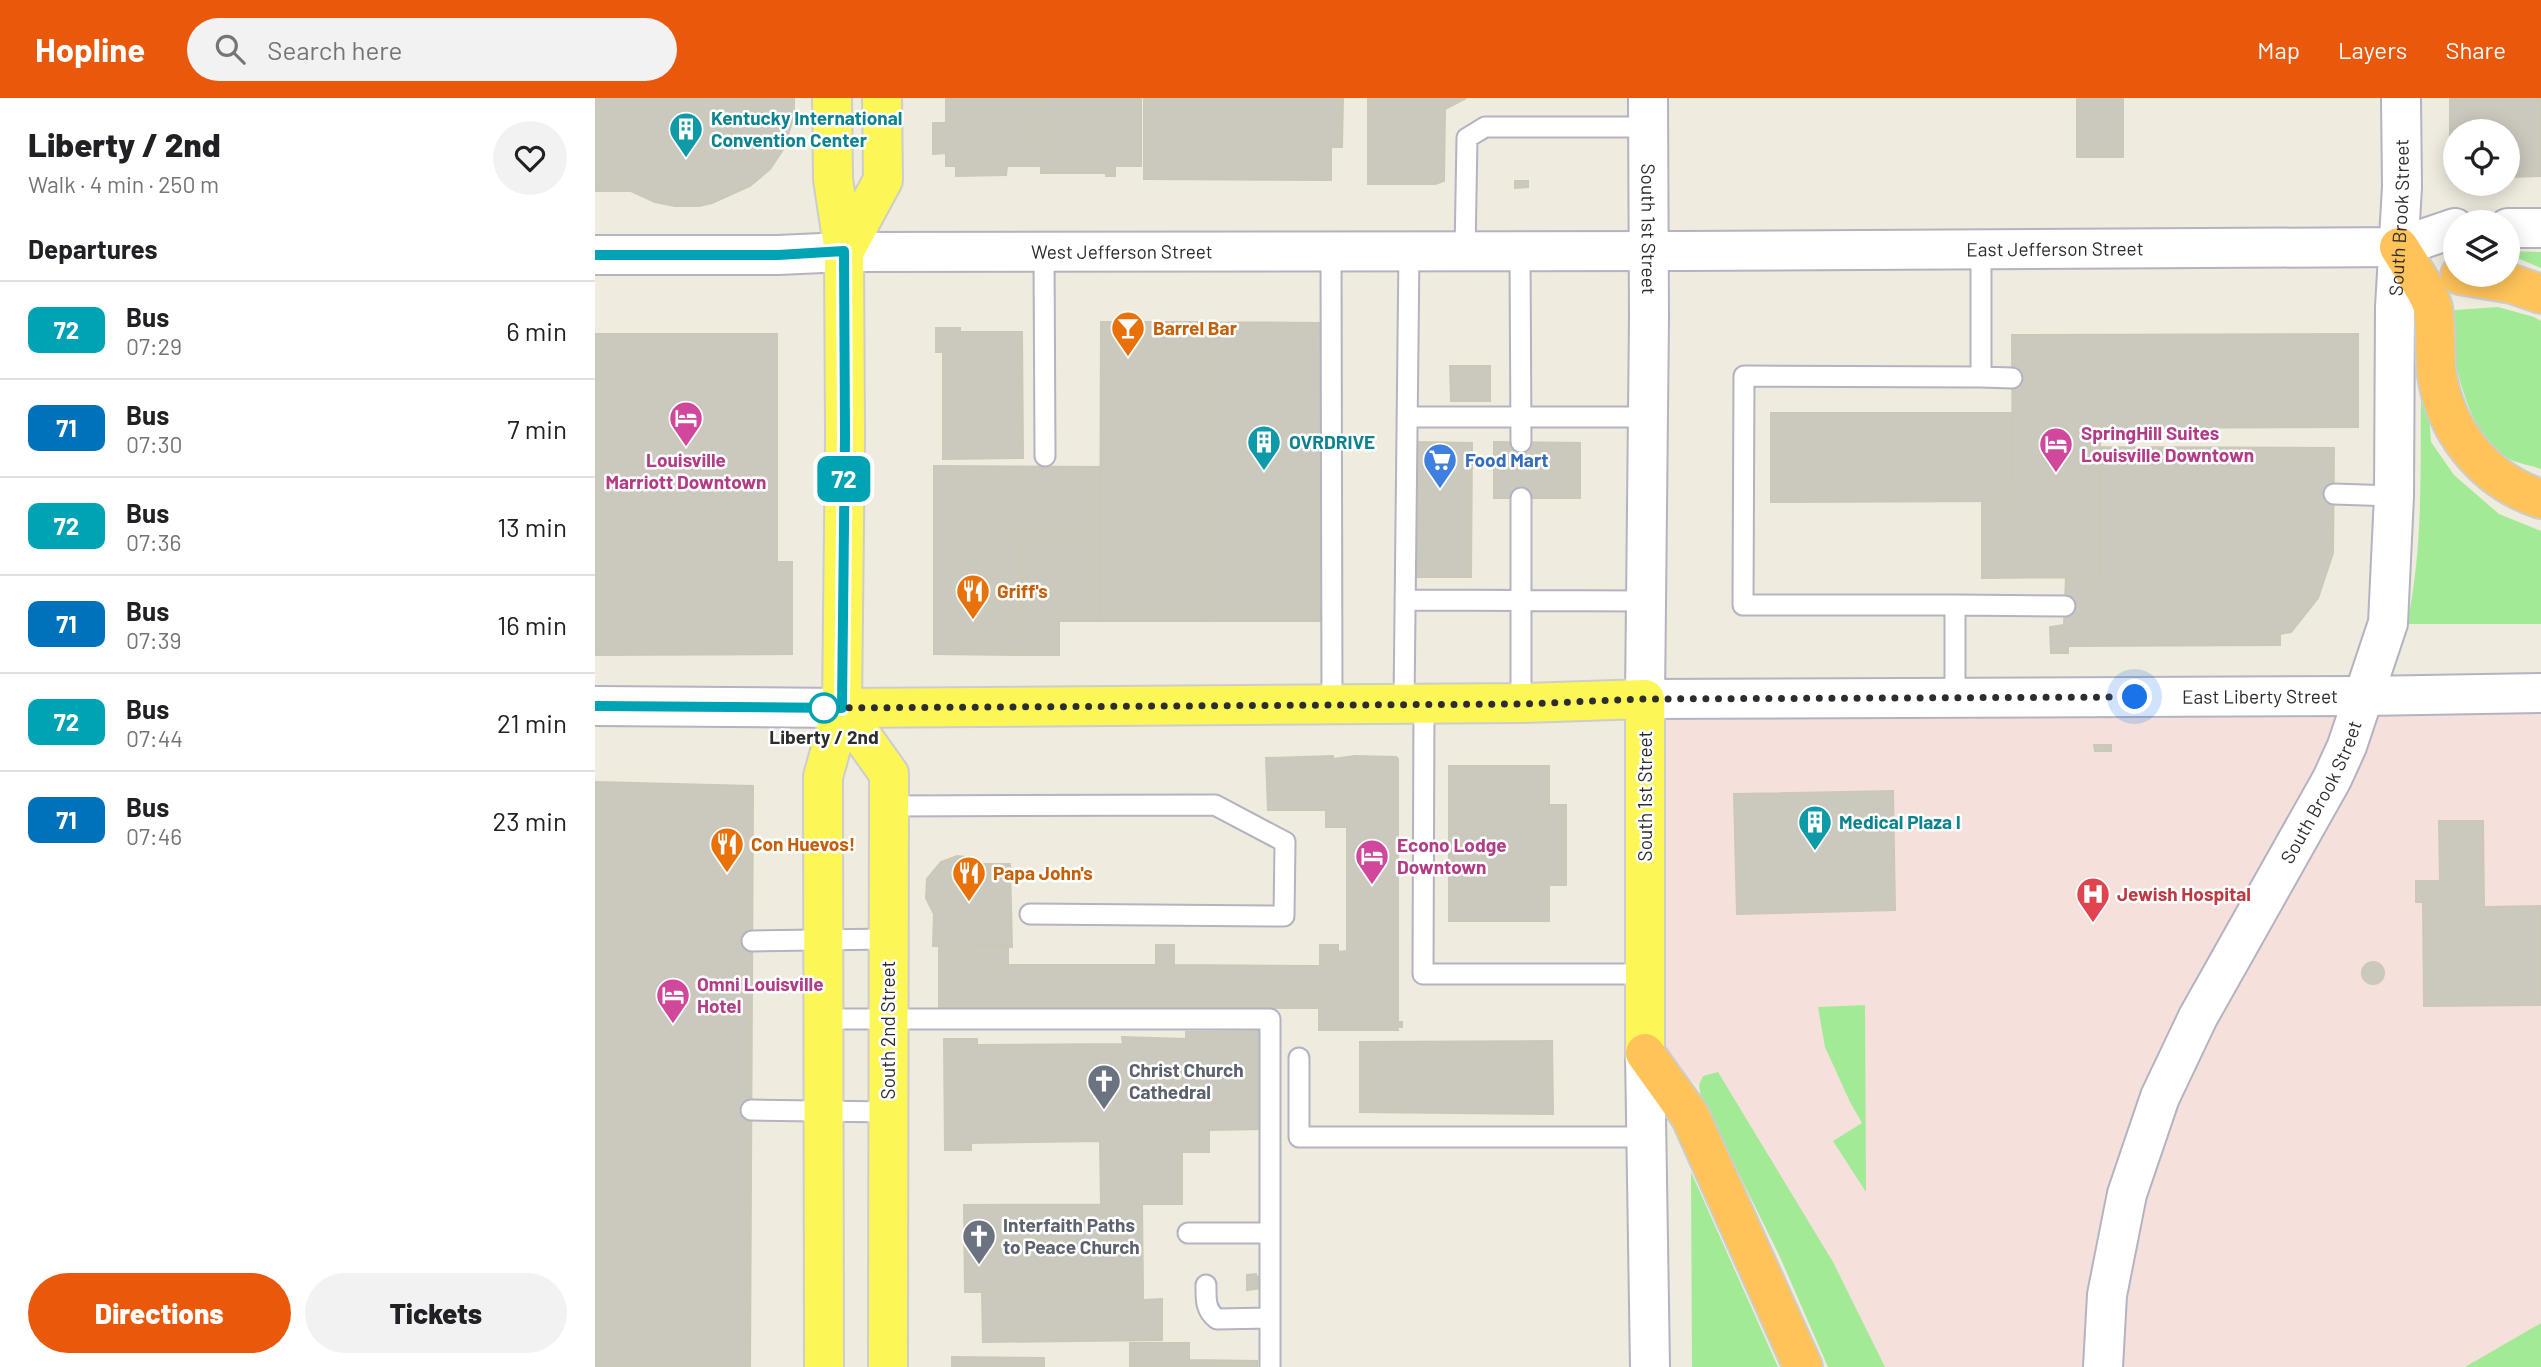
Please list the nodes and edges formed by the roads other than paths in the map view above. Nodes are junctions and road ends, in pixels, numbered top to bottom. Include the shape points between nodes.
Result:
1 (832, 98) edge
2 (882, 98) edge
3 (2401, 98) edge
4 (1648, 112) edge
5 (2520, 228) edge
6 (2541, 228) edge
7 (2443, 232) edge
8 (2399, 247) junction
9 (1982, 250) junction
10 (844, 251) junction
11 (1044, 251) junction
12 (1331, 251) junction
13 (1409, 251) junction
14 (1465, 251) junction
15 (1521, 251) junction
16 (1649, 251) junction
17 (595, 255) edge
18 (2443, 267) edge
19 (2520, 287) edge
20 (2541, 294) edge
21 (1981, 377) junction
22 (2012, 378) dead end
23 (1521, 417) junction
24 (1648, 417) junction
25 (1407, 418) junction
26 (1521, 442) dead end
27 (1045, 456) dead end
28 (2334, 494) dead end
29 (2394, 496) junction
30 (1521, 498) dead end
31 (2541, 499) edge
32 (1405, 600) junction
33 (1521, 600) junction
34 (1646, 601) junction
35 (1955, 605) junction
36 (2064, 606) dead end
37 (2541, 693) edge
38 (2364, 696) junction
39 (1955, 698) junction
40 (1645, 699) junction
41 (1332, 704) junction
42 (1414, 704) junction
43 (1521, 704) junction
44 (595, 706) edge
45 (842, 708) junction
46 (888, 806) junction
47 (1030, 914) dead end
48 (823, 939) junction
49 (888, 939) junction
50 (752, 941) dead end
51 (1645, 974) junction
52 (822, 1019) junction
53 (888, 1020) junction
54 (1645, 1053) junction
55 (1299, 1058) dead end
56 (751, 1110) dead end
57 (822, 1111) junction
58 (888, 1112) junction
59 (1647, 1137) junction
60 (1188, 1233) dead end
61 (1270, 1233) junction
62 (1206, 1285) dead end
63 (1270, 1318) junction
64 (824, 1367) edge
65 (888, 1367) edge
66 (1270, 1367) edge
67 (1650, 1367) edge
68 (1803, 1367) edge
69 (2103, 1367) edge

1 - 10 main road via 833,179
2 - 10 main road via 883,180
3 - 8 main road, South Brook Street
4 - 14 lane via 1485,127 1467,138
4 - 16 main road, South 1st Street
5 - 6 main road
7 - 8 main road, East Jefferson Street
8 - 9 main road, East Jefferson Street
8 - 18 highway
8 - 29 main road, South Brook Street
8 - 31 highway via 2433,308 2437,371 2455,427 2477,460 2518,491
9 - 16 main road, East Jefferson Street
9 - 21 lane
10 - 11 main road, West Jefferson Street
10 - 17 main road, West Jefferson Street
10 - 45 main road
11 - 12 main road, West Jefferson Street
11 - 27 lane
12 - 13 main road, West Jefferson Street
12 - 41 lane
13 - 14 main road, West Jefferson Street
13 - 25 lane
14 - 15 main road, West Jefferson Street
15 - 16 main road, West Jefferson Street
15 - 23 lane
16 - 24 main road, South 1st Street
19 - 20 highway
21 - 22 lane
21 - 35 lane via 1744,376 1743,605
23 - 24 lane
23 - 25 lane
23 - 26 lane
24 - 34 main road, South 1st Street
25 - 32 lane
28 - 29 lane
29 - 38 main road, South Brook Street via 2388,624
30 - 33 lane
32 - 33 lane
32 - 42 lane
33 - 34 lane
33 - 43 lane
34 - 40 main road, South 1st Street
35 - 36 lane
35 - 39 lane
37 - 38 main road, East Liberty Street
38 - 39 main road, East Liberty Street
38 - 69 main road, South Brook Street via 2332,779 2198,1017 2160,1097 2127,1194 2107,1295
39 - 40 main road, East Liberty Street
40 - 43 main road
40 - 51 main road, South 1st Street
41 - 42 main road
41 - 45 main road
42 - 43 main road
42 - 51 lane via 1423,974
44 - 45 main road
45 - 46 main road, South 2nd Street via 889,774
45 - 48 main road via 823,776
46 - 47 lane via 1215,805 1285,842 1284,916
46 - 49 main road, South 2nd Street
48 - 49 lane
48 - 50 lane
48 - 52 main road
49 - 53 main road, South 2nd Street
51 - 54 main road, South 1st Street
52 - 53 lane
52 - 57 main road
53 - 58 main road, South 2nd Street
53 - 61 lane via 1270,1018
54 - 59 main road, South 1st Street
54 - 68 highway via 1690,1116
55 - 59 lane via 1299,1137
56 - 57 lane
57 - 58 lane
57 - 64 main road
58 - 65 main road, South 2nd Street
59 - 67 main road, South 1st Street
60 - 61 lane
61 - 63 lane
62 - 63 lane via 1207,1306 1217,1319
63 - 66 lane

